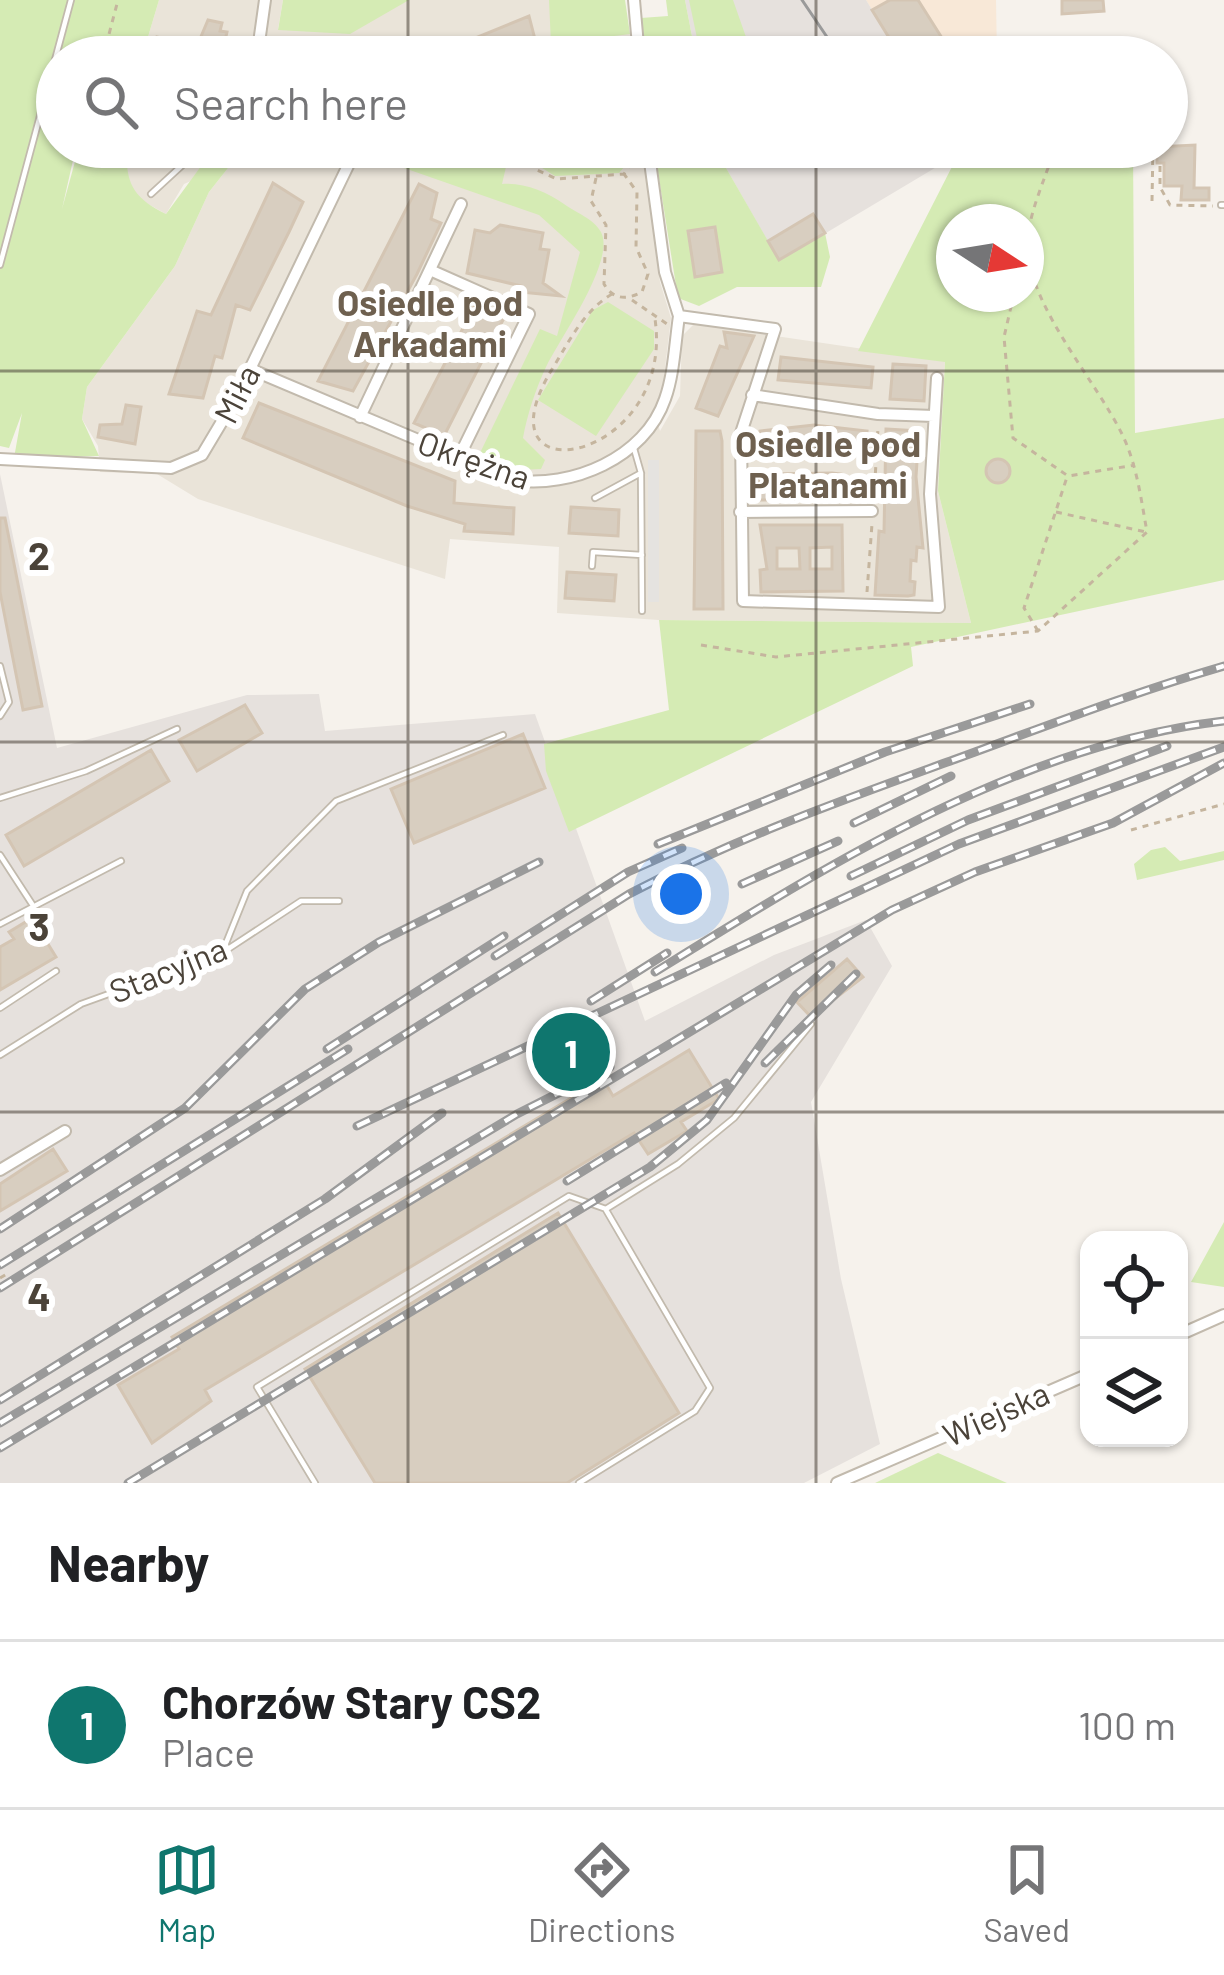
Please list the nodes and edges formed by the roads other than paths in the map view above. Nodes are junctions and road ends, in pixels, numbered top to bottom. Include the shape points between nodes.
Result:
1 (71, 0) edge
2 (265, 0) edge
3 (634, 0) edge
4 (61, 36) edge
5 (259, 36) edge
6 (637, 36) edge
7 (36, 131) edge
8 (179, 168) edge
9 (347, 168) edge
10 (651, 168) edge
11 (151, 194) dead end
12 (461, 204) dead end
13 (0, 265) edge
14 (430, 270) junction
15 (674, 320) junction
16 (250, 370) junction
17 (937, 378) dead end
18 (752, 395) junction
19 (934, 416) junction
20 (360, 417) junction
21 (632, 445) junction
22 (0, 459) edge
23 (458, 459) junction
24 (641, 473) junction
25 (595, 498) dead end
26 (872, 511) dead end
27 (740, 512) junction
28 (642, 555) junction
29 (592, 566) dead end
30 (642, 611) dead end
31 (0, 666) edge
32 (0, 716) edge
33 (177, 729) dead end
34 (503, 735) dead end
35 (0, 798) edge
36 (0, 855) edge
37 (121, 861) dead end
38 (339, 902) dead end
39 (32, 904) junction
40 (0, 924) edge
41 (222, 953) junction
42 (56, 970) dead end
43 (0, 1008) edge
44 (812, 1024) dead end
45 (0, 1055) edge
46 (64, 1131) dead end
47 (0, 1169) edge
48 (605, 1209) junction
49 (1224, 1315) edge
50 (1188, 1331) edge
51 (1080, 1378) edge
52 (315, 1483) edge
53 (579, 1483) edge
54 (837, 1483) edge

1 - 4 lane
2 - 5 street
3 - 6 street
7 - 13 lane
8 - 11 lane
9 - 16 street, Miła
10 - 15 street, Okrężna
12 - 14 street
14 - 20 street
14 - 23 street via 530,314
15 - 18 street via 775,329
15 - 21 street, Okrężna via 664,403
16 - 20 street, Okrężna
16 - 22 street, Miła via 209,446 184,466
17 - 19 street
18 - 19 street
18 - 27 street via 740,446
19 - 27 street via 930,494 939,607 743,602
20 - 23 street, Okrężna
21 - 23 street, Okrężna via 586,473 549,483 512,480
21 - 24 lane
24 - 25 lane
24 - 28 lane
26 - 27 street
28 - 29 lane via 593,552
28 - 30 lane
31 - 32 lane via 9,702
33 - 35 lane via 86,771
34 - 41 lane via 336,801 247,891
36 - 39 lane
37 - 39 lane
38 - 41 lane, Stacyjna via 301,901
39 - 40 lane
41 - 45 lane, Stacyjna via 81,1004
42 - 43 lane
44 - 48 lane via 724,1128
46 - 47 street
48 - 52 lane via 568,1196 257,1388
48 - 53 lane via 710,1388 695,1412
49 - 50 street
51 - 54 street, Wiejska

